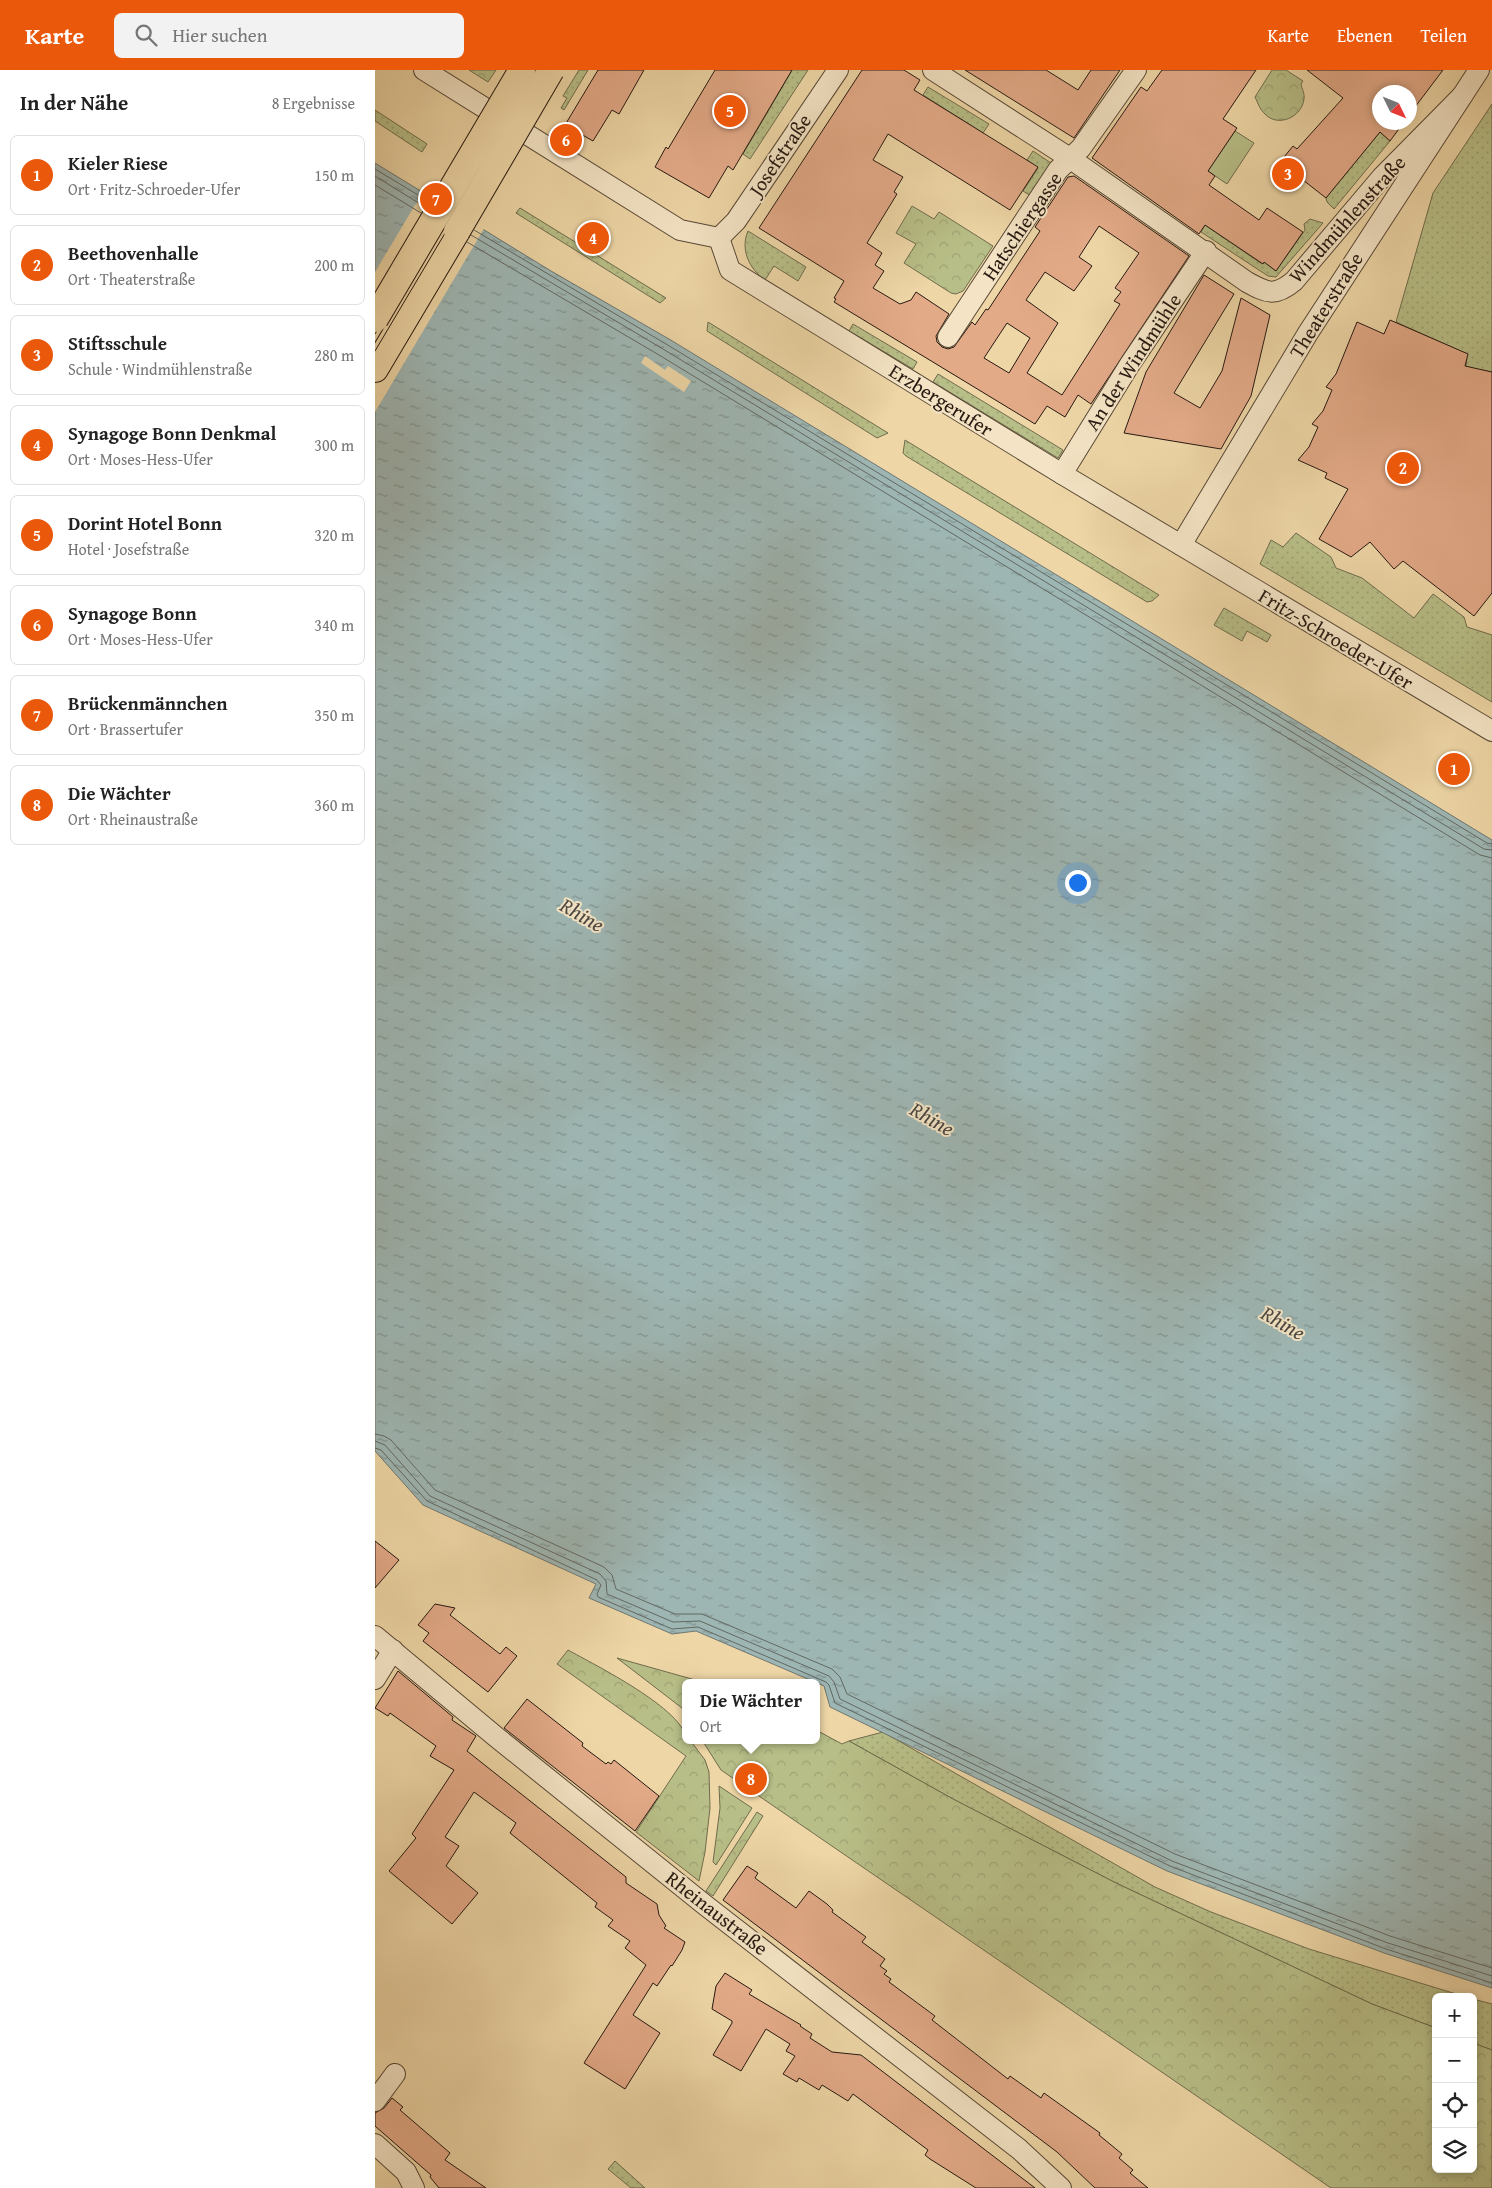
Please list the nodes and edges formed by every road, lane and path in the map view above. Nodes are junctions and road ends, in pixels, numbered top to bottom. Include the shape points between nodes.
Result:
1 (424, 70) edge
2 (522, 70) edge
3 (551, 70) edge
4 (838, 70) edge
5 (933, 70) edge
6 (1135, 70) edge
7 (1479, 70) edge
8 (1462, 96) junction
9 (1071, 159) junction
10 (719, 238) junction
11 (1206, 251) junction
12 (375, 318) edge
13 (948, 336) dead end
14 (375, 369) edge
15 (1062, 474) junction
16 (1181, 546) junction
17 (1492, 731) edge
18 (375, 1636) edge
19 (393, 1650) junction
20 (375, 1679) edge
21 (395, 2074) dead end
22 (375, 2101) edge
23 (375, 2144) edge
24 (414, 2188) edge
25 (1061, 2188) edge

1 - 10 street via 680,230
2 - 12 main road, bridge
3 - 14 main road, bridge
4 - 10 street, Josefstraße via 736,221
5 - 9 street, Windmühlenstraße
6 - 9 street, Hatschiergasse
7 - 8 street, Theaterstraße
8 - 11 street, Windmühlenstraße via 1382,177 1286,288 1277,292 1264,291
8 - 16 street, Theaterstraße via 1308,333
9 - 11 street, Windmühlenstraße
9 - 13 street, Hatschiergasse via 1058,170 1039,197
10 - 15 street, Erzbergerufer via 730,270
11 - 15 street, An der Windmühle via 1130,364
15 - 16 street, Erzbergerufer
16 - 17 street, Fritz-Schroeder-Ufer
18 - 19 street, Rheinaustraße
19 - 20 street
19 - 25 street, Rheinaustraße via 705,1905 1019,2149
21 - 22 street
23 - 24 street via 406,2172

